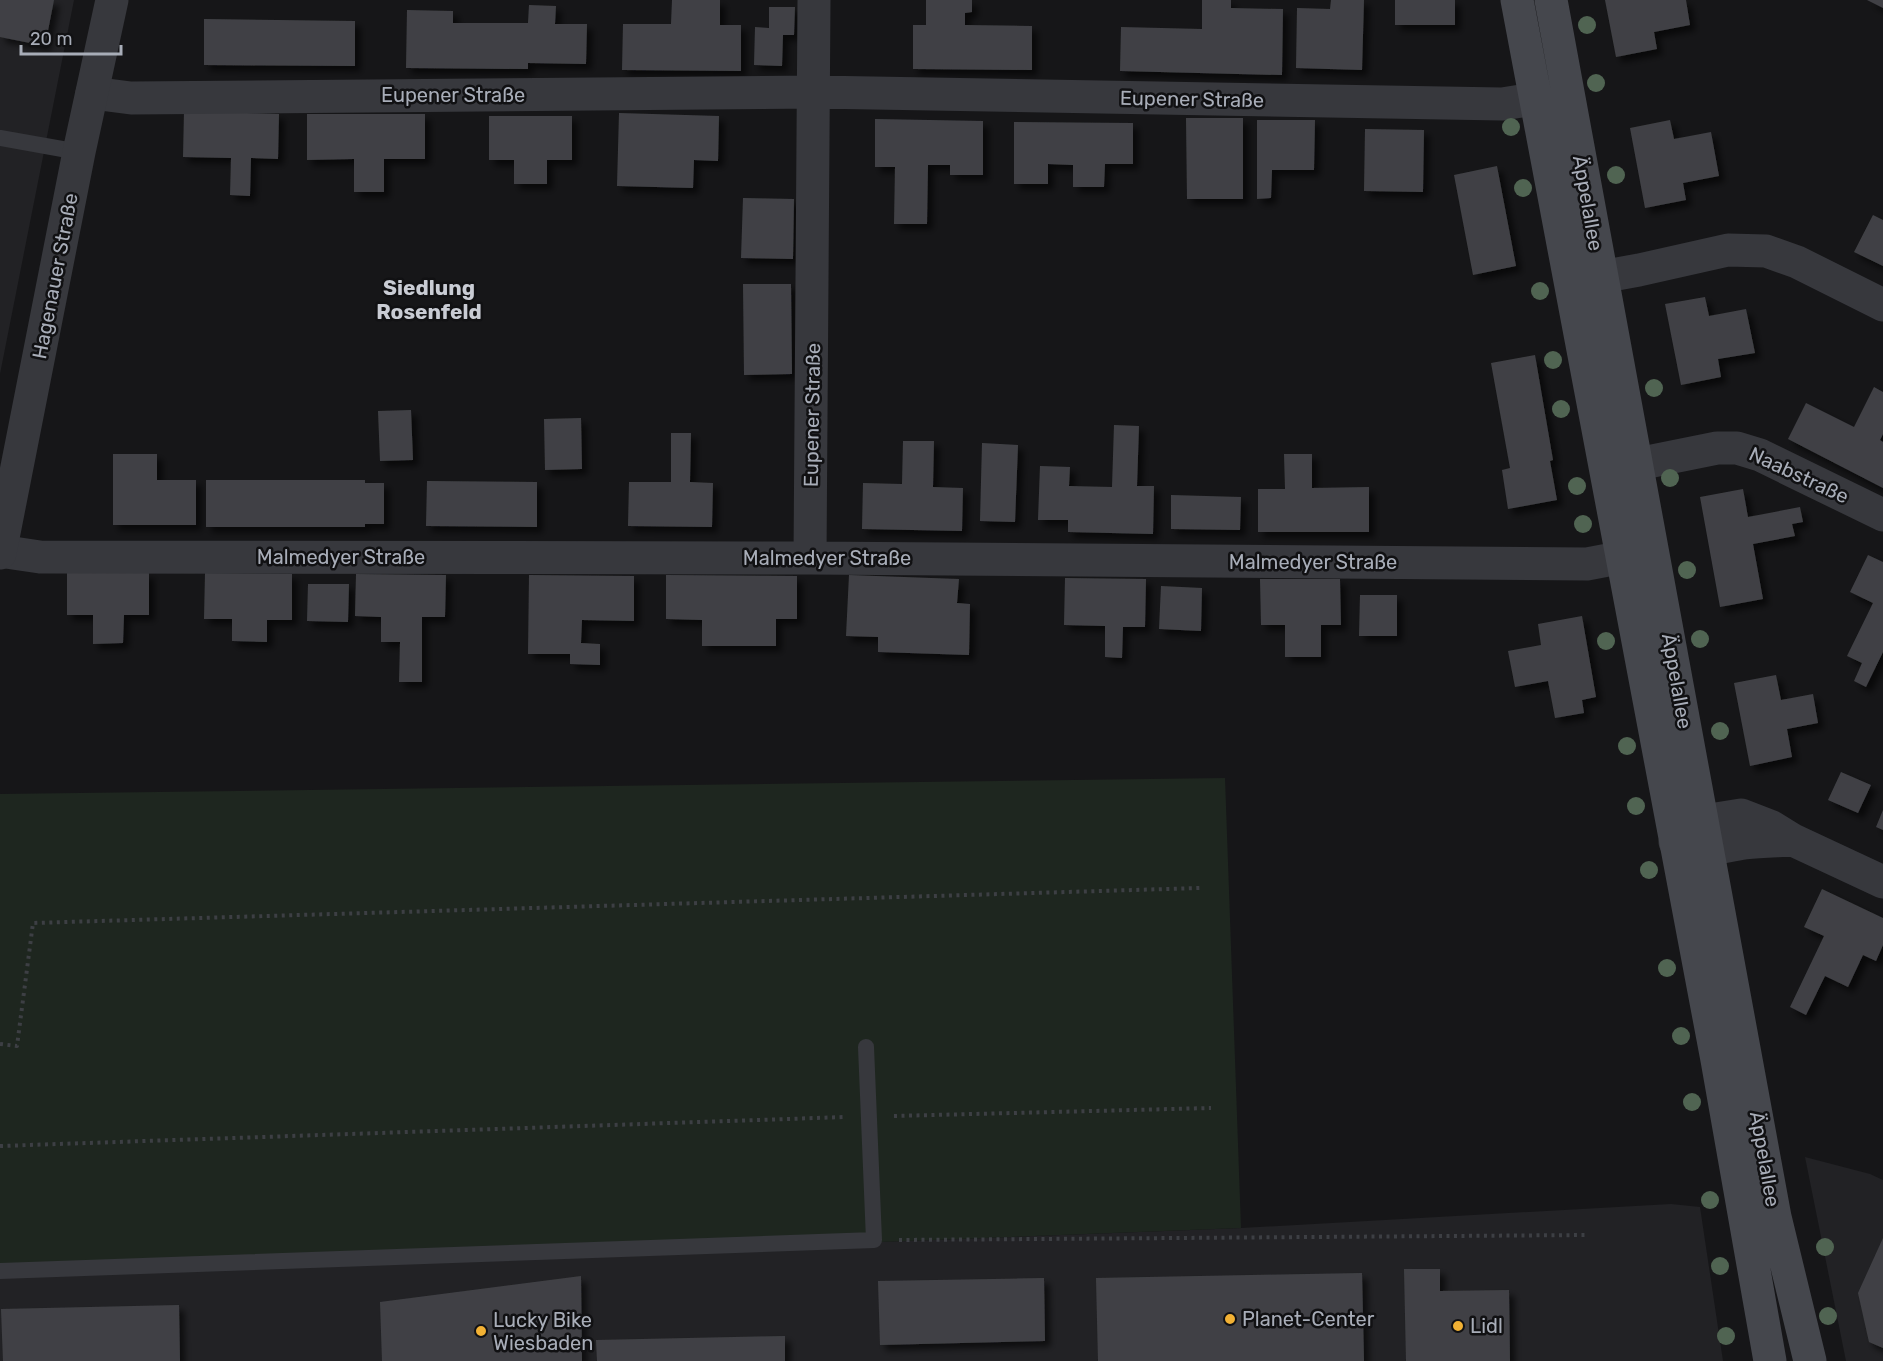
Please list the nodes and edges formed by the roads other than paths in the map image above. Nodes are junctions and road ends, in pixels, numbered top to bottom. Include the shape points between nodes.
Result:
1 (112, 0) edge
2 (814, 0) edge
3 (1517, 0) edge
4 (1551, 0) edge
5 (815, 92) junction
6 (92, 93) junction
7 (1568, 93) junction
8 (1536, 99) junction
9 (0, 138) edge
10 (80, 152) junction
11 (1586, 280) junction
12 (1883, 305) edge
13 (10, 445) edge
14 (1621, 467) junction
15 (1883, 515) edge
16 (0, 552) edge
17 (1637, 554) junction
18 (810, 558) junction
19 (1705, 835) junction
20 (1675, 842) junction
21 (1883, 882) edge
22 (866, 1047) dead end
23 (0, 1271) edge
24 (1770, 1361) edge
25 (1810, 1361) edge

1 - 6 street, Hagenauer Straße
2 - 5 street, Eupener Straße
3 - 8 main road, Äppelallee
4 - 7 main road, Äppelallee
5 - 6 street, Eupener Straße via 131,98
5 - 8 street, Eupener Straße via 1502,104
5 - 18 street, Eupener Straße
6 - 10 street, Hagenauer Straße
7 - 8 street, Eupener Straße
7 - 11 main road, Äppelallee
8 - 11 main road, Äppelallee
9 - 10 lane
10 - 13 street, Hagenauer Straße
11 - 12 street via 1728,250 1766,251 1797,262
11 - 14 main road, Äppelallee
13 - 16 street, Hagenauer Straße
14 - 15 street, Naabstraße via 1717,448 1737,448 1760,455
14 - 17 main road, Äppelallee
16 - 18 street, Malmedyer Straße via 40,557
17 - 18 street, Malmedyer Straße via 1587,564
17 - 19 main road, Äppelallee
17 - 20 main road, Äppelallee
19 - 20 street via 1688,848
19 - 21 street via 1745,843 1793,840
19 - 25 main road, Äppelallee via 1779,1236
20 - 24 main road, Äppelallee
22 - 23 lane via 874,1240

